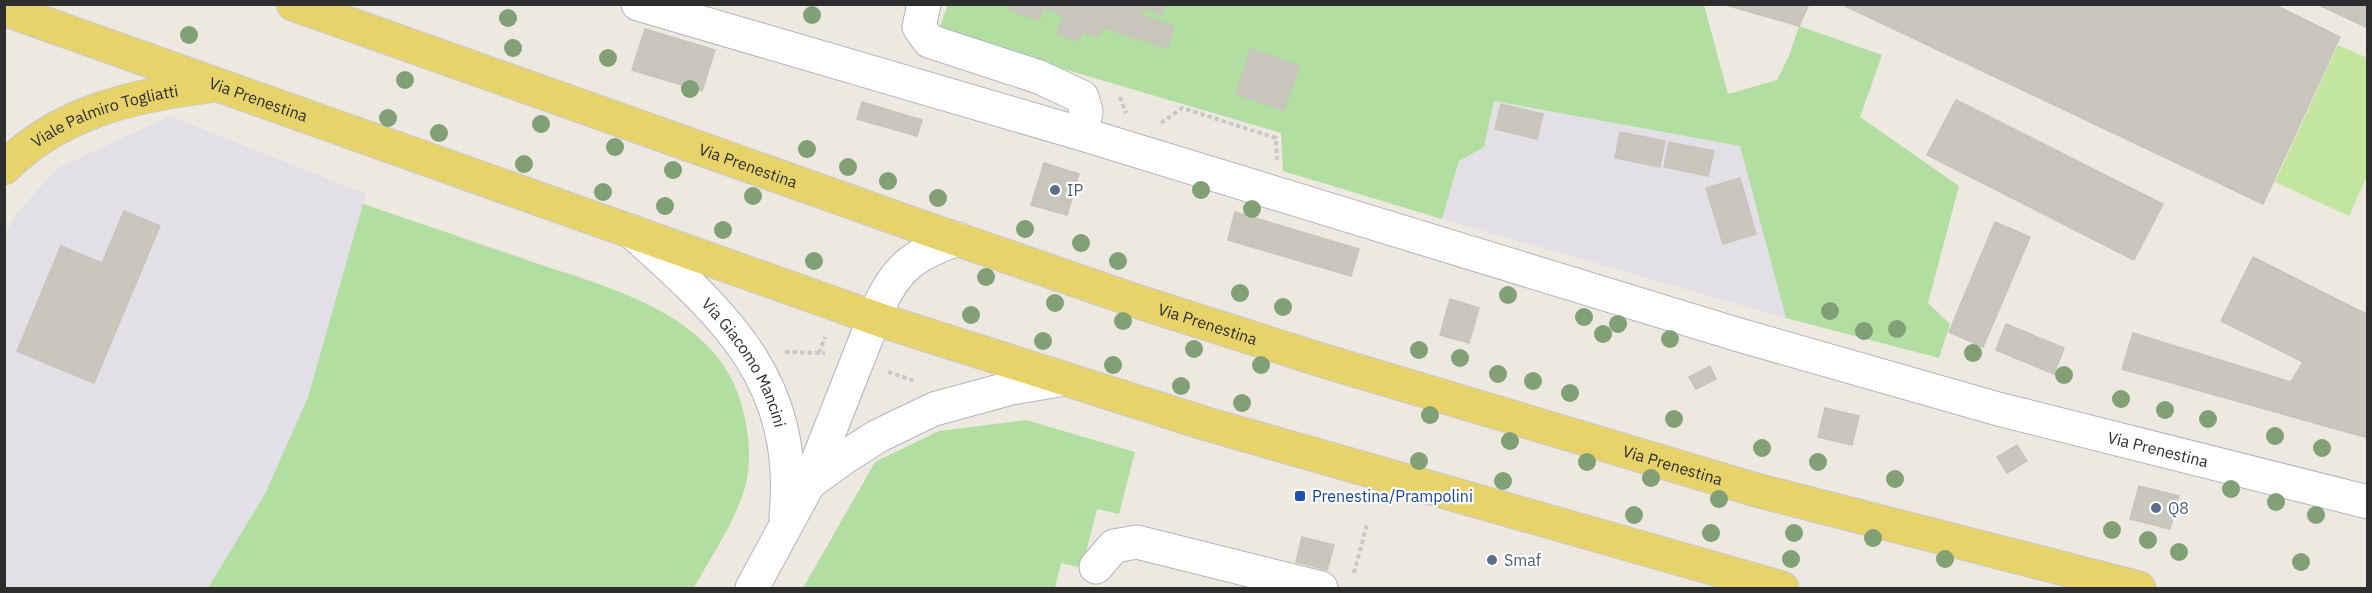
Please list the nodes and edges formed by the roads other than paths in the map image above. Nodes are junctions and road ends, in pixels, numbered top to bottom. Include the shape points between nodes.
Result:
1 (293, 4) edge
2 (638, 4) edge
3 (924, 4) edge
4 (4, 9) edge
5 (337, 12) edge
6 (214, 86) junction
7 (1082, 134) junction
8 (4, 168) edge
9 (630, 230) junction
10 (958, 240) junction
11 (874, 318) junction
12 (1065, 379) junction
13 (809, 483) junction
14 (2367, 502) edge
15 (785, 527) junction
16 (1096, 567) dead end
17 (752, 588) edge
18 (1321, 588) edge
19 (1782, 588) edge
20 (2139, 588) edge

1 - 5 main road, Via Prenestina
2 - 7 street, Via Prenestina
3 - 7 street via 919,27 928,41 1039,77 1082,97 1086,111
4 - 6 main road, Via Prenestina
5 - 10 main road, Via Prenestina
6 - 8 main road, Viale Palmiro Togliatti via 154,94 79,117 30,145
6 - 9 main road, Via Prenestina
7 - 14 street, Via Prenestina via 1965,400
9 - 11 main road, Via Prenestina
9 - 15 street, Via Giacomo Mancini via 728,325 771,393 787,456
10 - 11 street via 925,251 906,264 893,279
10 - 20 main road, Via Prenestina via 1150,306 1534,425 1767,493
11 - 12 main road, Via Prenestina
11 - 13 street
12 - 13 street, Via Giacomo Mancini via 1011,388 934,409 878,436
12 - 19 main road, Via Prenestina via 1218,427
13 - 15 street, Via Giacomo Mancini
15 - 17 street, Via Giacomo Mancini
16 - 18 street via 1114,546 1137,542

